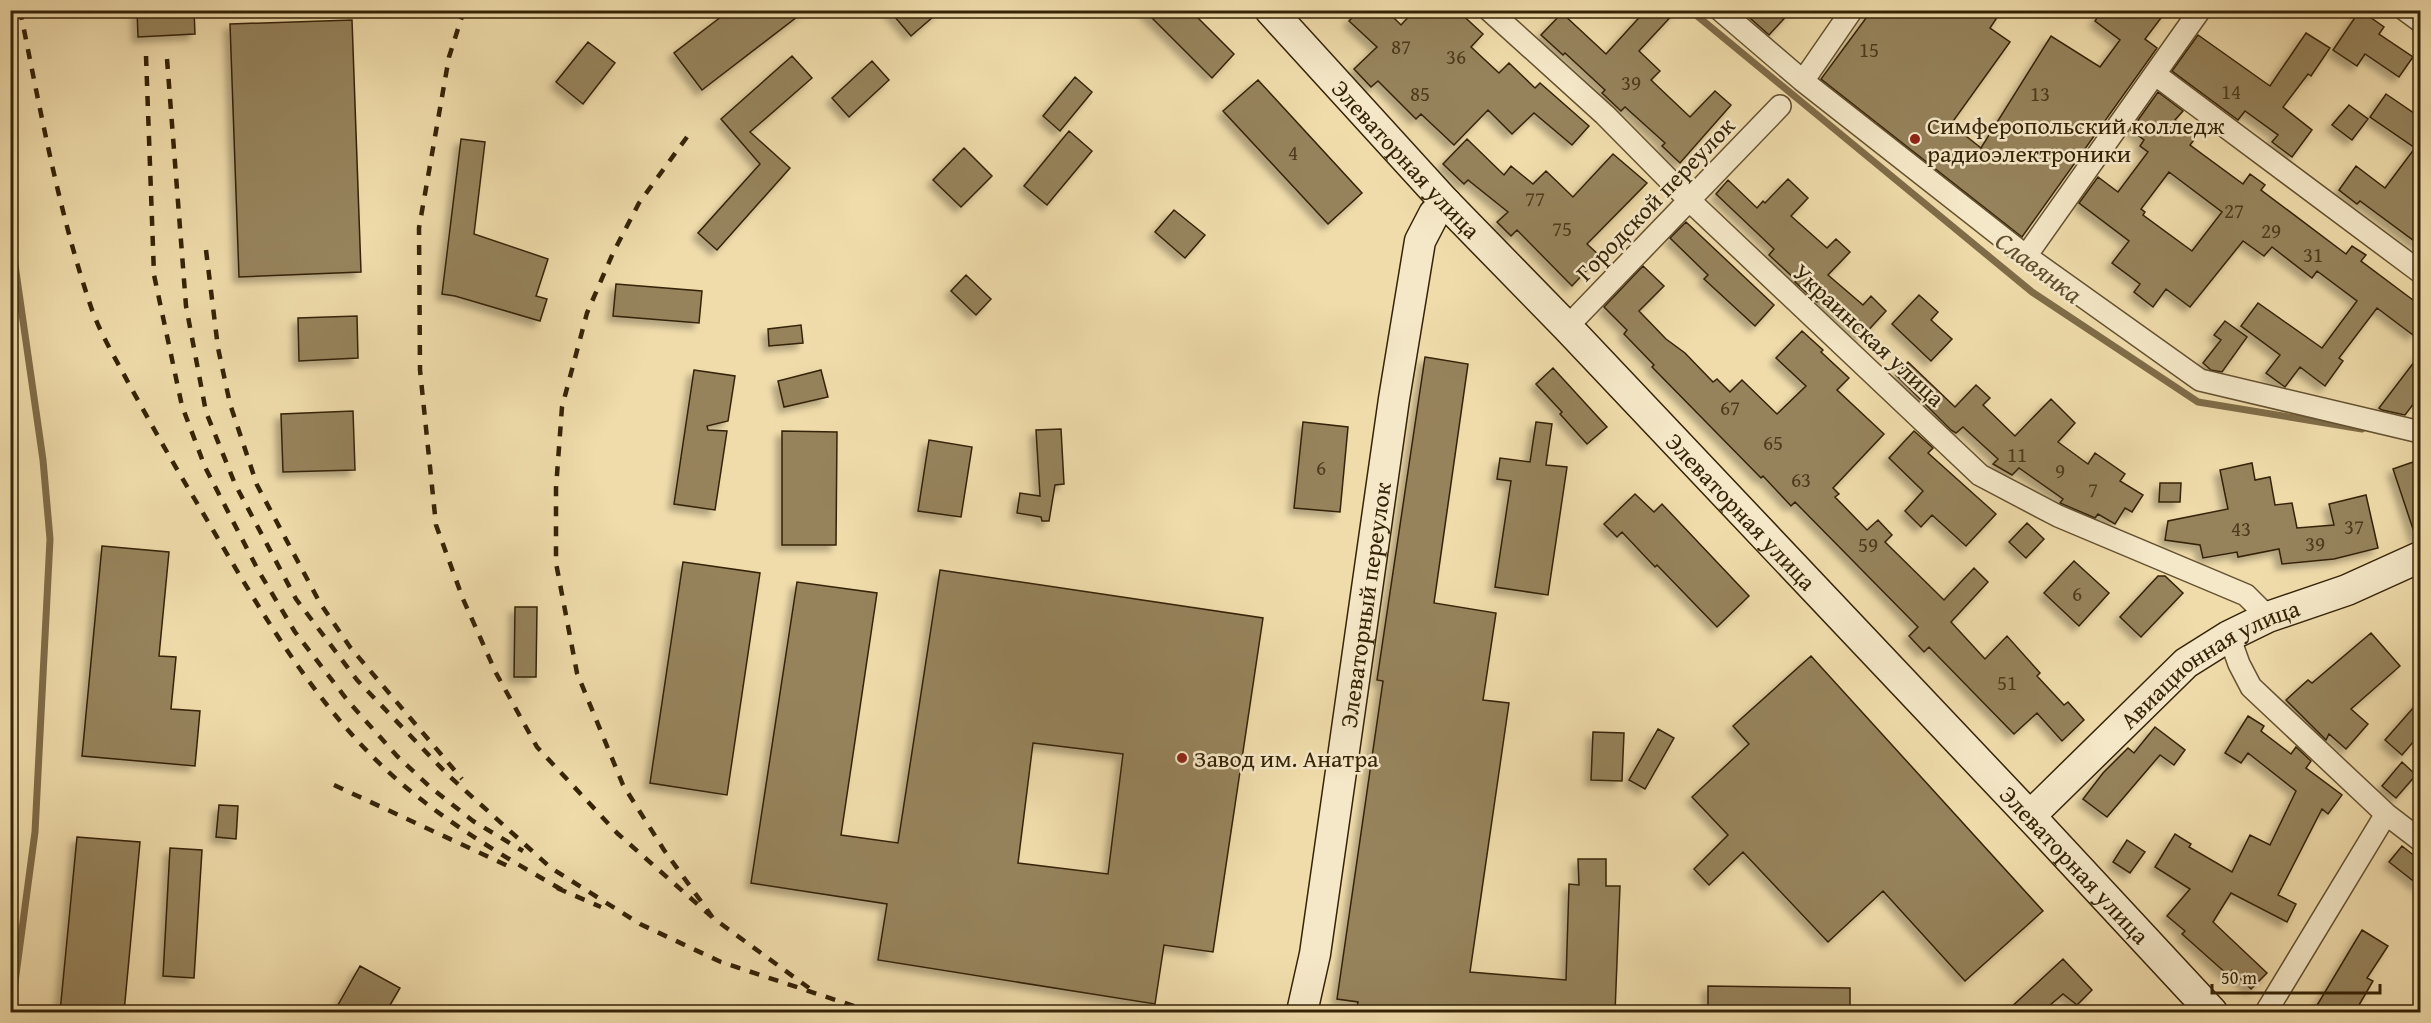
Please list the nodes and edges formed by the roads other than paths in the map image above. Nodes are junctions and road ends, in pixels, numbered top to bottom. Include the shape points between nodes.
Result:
1 (1270, 10) edge
2 (1489, 10) edge
3 (1720, 10) edge
4 (1852, 10) edge
5 (2200, 10) edge
6 (2405, 10) edge
7 (2421, 21) edge
8 (2156, 75) junction
9 (1803, 81) junction
10 (1780, 106) dead end
11 (1688, 199) junction
12 (1446, 203) junction
13 (2026, 256) junction
14 (2421, 272) edge
15 (1567, 327) junction
16 (2421, 432) edge
17 (2421, 557) edge
18 (2268, 617) junction
19 (2229, 636) junction
20 (2386, 814) junction
21 (2030, 816) junction
22 (2421, 840) edge
23 (1302, 1012) edge
24 (2212, 1012) edge
25 (2265, 1012) edge

1 - 12 main road, Элеваторная улица
2 - 11 street, Украинская улица via 1605,115
3 - 9 street
4 - 9 street
5 - 8 street
6 - 7 street
8 - 13 street
8 - 14 street
9 - 13 street
10 - 11 street, Городской переулок
11 - 15 street, Городской переулок
11 - 18 street, Украинская улица via 1980,475 2058,516 2246,595
12 - 15 main road, Элеваторная улица
12 - 23 main road, Элеваторный переулок via 1434,214 1420,241 1315,954
13 - 16 street via 2200,380
15 - 21 main road, Элеваторная улица
17 - 18 main road, Авиационная улица via 2347,590
18 - 19 main road, Авиационная улица
19 - 20 street via 2251,687
19 - 21 main road, Авиационная улица via 2186,663
20 - 22 street
20 - 25 street
21 - 24 main road, Элеваторная улица

